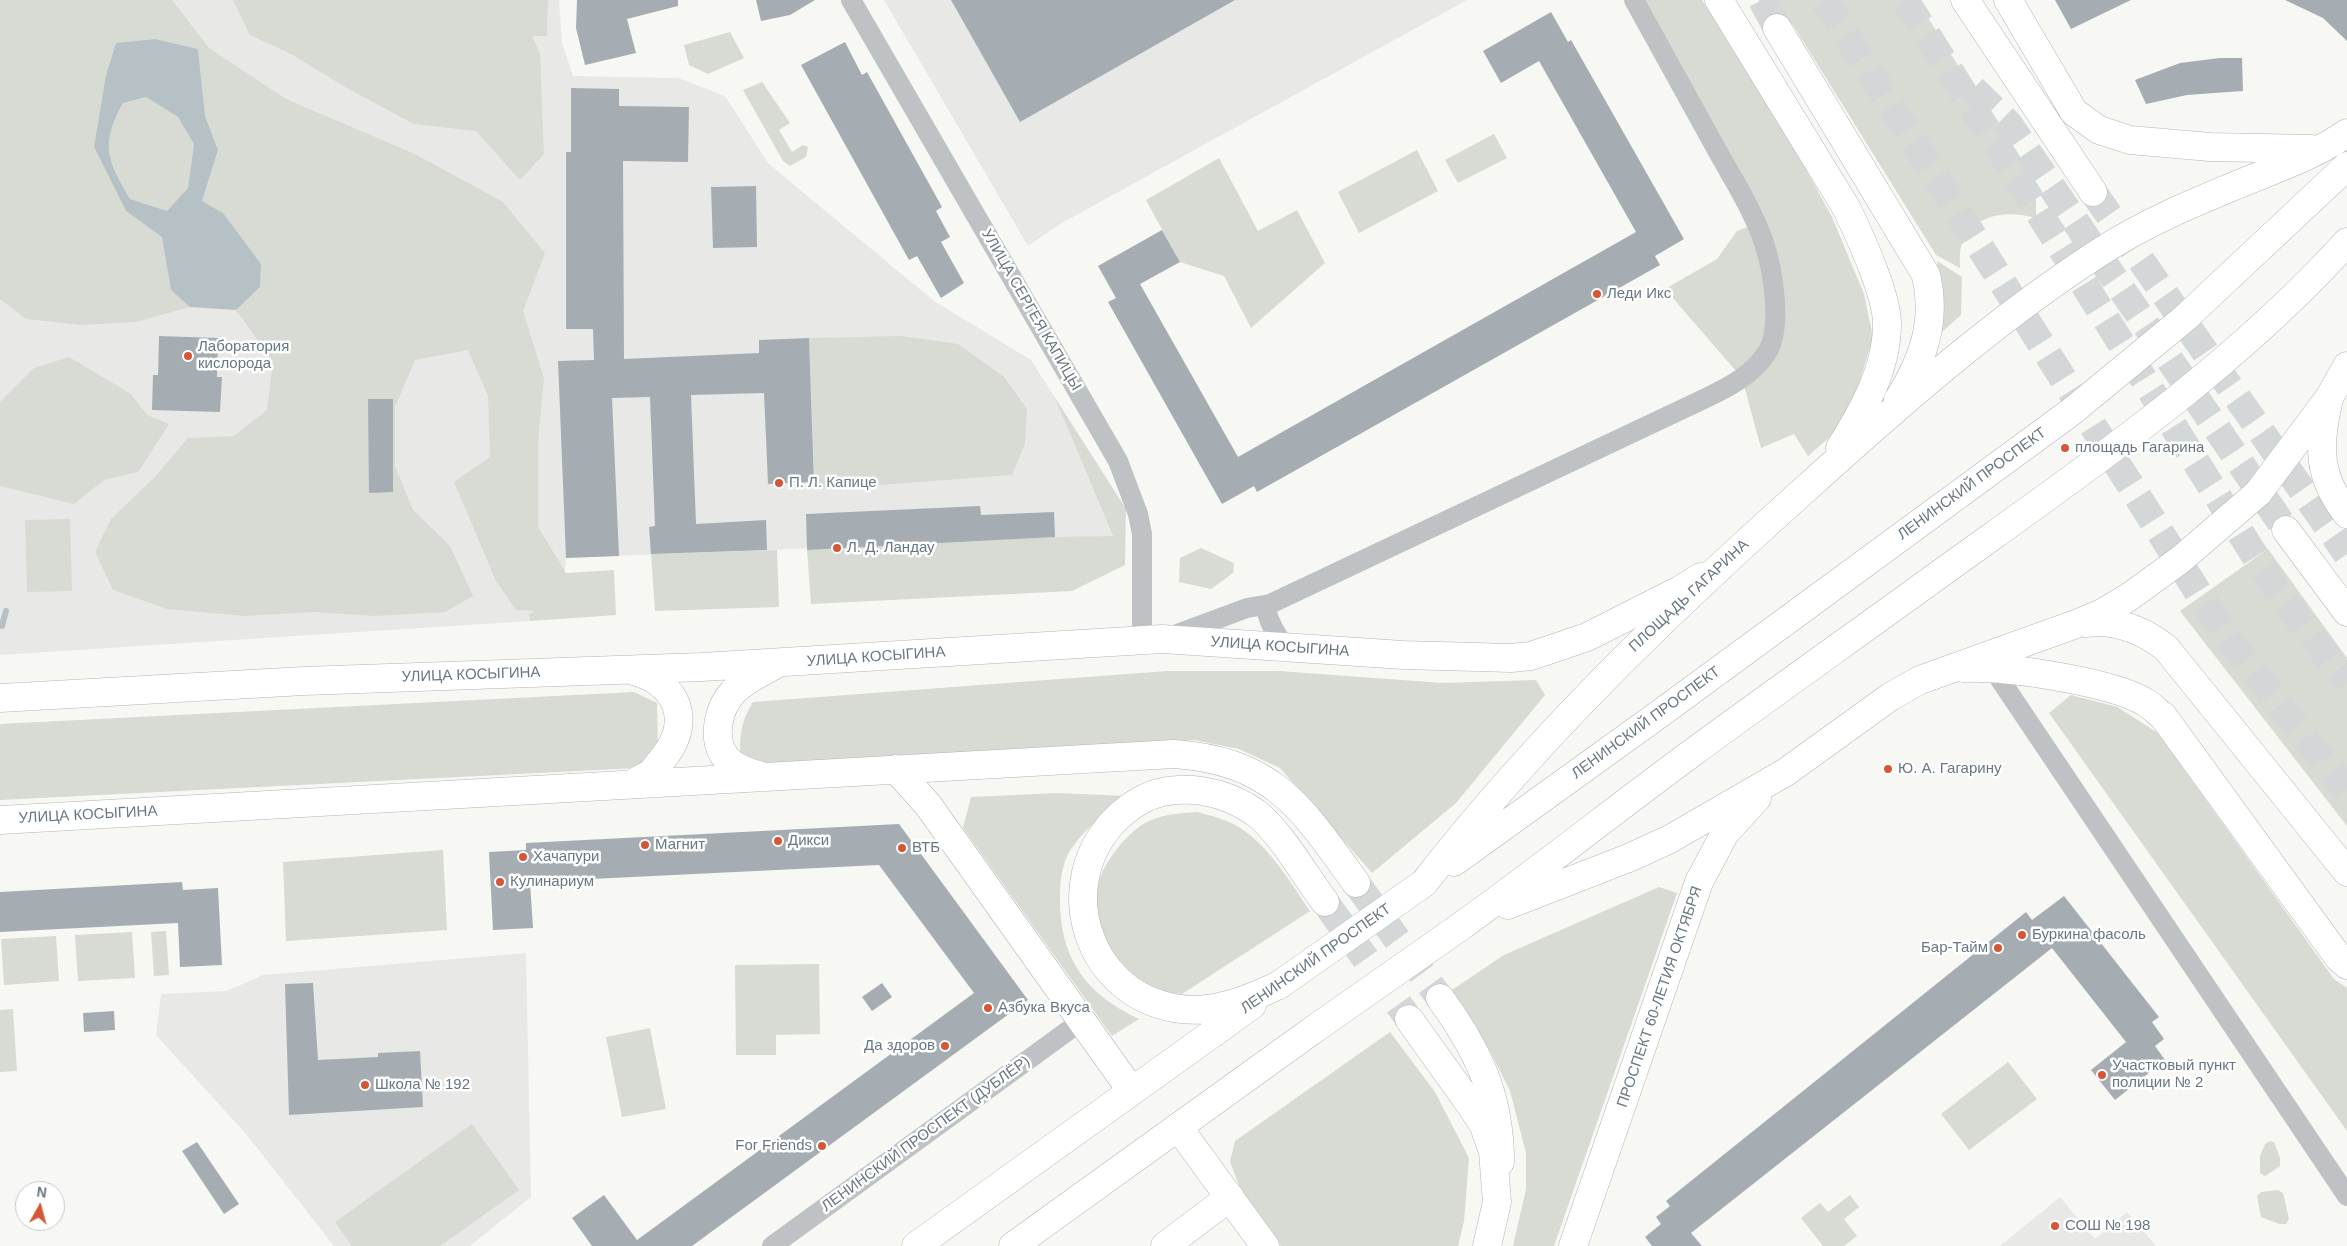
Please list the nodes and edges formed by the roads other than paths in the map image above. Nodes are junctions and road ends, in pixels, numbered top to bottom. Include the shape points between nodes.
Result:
1 (851, 0) edge
2 (1634, 0) edge
3 (1719, 0) edge
4 (1965, 0) edge
5 (2008, 0) edge
6 (1778, 28) tunnel mouth
7 (2347, 133) edge
8 (2323, 150) junction
9 (2347, 166) edge
10 (2093, 192) tunnel mouth
11 (2347, 242) edge
12 (2347, 366) edge
13 (2329, 398) junction
14 (1870, 432) junction
15 (1817, 479) junction
16 (2347, 514) edge
17 (2286, 530) tunnel mouth
18 (1727, 559) junction
19 (1270, 604) junction
20 (2347, 612) edge
21 (2076, 624) junction
22 (1152, 640) junction
23 (1286, 648) junction
24 (778, 663) junction
25 (1993, 669) junction
26 (629, 670) junction
27 (1945, 670) junction
28 (0, 698) edge
29 (1080, 759) junction
30 (896, 769) junction
31 (1786, 772) junction
32 (766, 777) junction
33 (632, 784) junction
34 (0, 820) edge
35 (1272, 830) junction
36 (2347, 872) edge
37 (1356, 883) tunnel mouth
38 (1424, 883) junction
39 (1325, 902) tunnel mouth
40 (1457, 929) junction
41 (2347, 965) edge
42 (1279, 985) junction
43 (1440, 998) tunnel mouth
44 (1410, 1019) tunnel mouth
45 (1080, 1022) junction
46 (1131, 1090) junction
47 (1178, 1127) junction
48 (2347, 1196) edge
49 (1230, 1197) junction
50 (1497, 1202) junction
51 (772, 1246) edge
52 (916, 1246) edge
53 (1014, 1246) edge
54 (1165, 1246) edge
55 (1265, 1246) edge
56 (1487, 1246) edge
57 (1574, 1246) edge

1 - 22 street, УЛИЦА СЕРГЕЯ КАПИЦЫ via 1118,461 1142,534
2 - 19 street via 1756,224 1769,260 1774,293 1773,335 1768,350 1742,378 1697,402
3 - 15 main road via 1847,209 1884,304 1887,323 1885,345 1870,393 1839,450
4 - 10 main road
5 - 8 main road via 2074,112 2099,130 2130,140 2210,147
6 - 14 main road via 1926,275 1931,308 1922,354 1914,375 1897,402
7 - 8 main road, ПЛОЩАДЬ ГАГАРИНА
8 - 14 main road, ПЛОЩАДЬ ГАГАРИНА via 2195,202 2099,252 1981,338
9 - 38 main road, ЛЕНИНСКИЙ ПРОСПЕКТ via 2185,318 2071,412
11 - 40 main road via 2231,356 2120,443 1699,748
12 - 13 main road
13 - 16 main road via 2321,454 2326,478
13 - 21 main road via 2258,493 2154,580 2104,612
14 - 15 main road, ПЛОЩАДЬ ГАГАРИНА
15 - 18 main road, ПЛОЩАДЬ ГАГАРИНА
17 - 20 main road
18 - 23 main road, УЛИЦА КОСЫГИНА via 1680,590 1614,625 1531,656 1488,659
18 - 38 main road, ПЛОЩАДЬ ГАГАРИНА via 1598,683 1552,732
19 - 22 street via 1247,608
19 - 23 street via 1266,610 1274,633
21 - 27 main road
21 - 36 main road via 2114,622 2150,635 2166,648
22 - 23 main road, УЛИЦА КОСЫГИНА
22 - 24 main road, УЛИЦА КОСЫГИНА
24 - 26 main road, УЛИЦА КОСЫГИНА
24 - 32 main road via 748,679 732,693 721,710 717,729 721,747 729,761 744,771
25 - 27 main road
25 - 41 main road via 2019,671 2120,692 2145,702 2163,716
25 - 48 street
26 - 28 main road, УЛИЦА КОСЫГИНА via 304,681
26 - 33 main road via 648,675 665,685 676,702 679,720 677,736 669,751 653,771
27 - 31 main road via 1890,697
29 - 30 main road, УЛИЦА КОСЫГИНА
29 - 35 main road via 1151,761 1182,766 1219,778 1246,797
29 - 37 main road via 1174,754 1199,756 1240,766 1292,800
30 - 32 main road, УЛИЦА КОСЫГИНА
30 - 45 main road via 928,805
31 - 40 main road via 1670,839 1485,914
31 - 57 main road, ПРОСПЕКТ 60-ЛЕТИЯ ОКТЯБРЯ via 1739,816 1725,833 1704,870
32 - 33 main road, УЛИЦА КОСЫГИНА
33 - 34 main road, УЛИЦА КОСЫГИНА
35 - 39 main road
35 - 42 main road via 1257,814 1224,796 1185,790 1164,791 1144,798 1125,810 1096,844 1083,881 1082,904 1094,948 1107,968 1128,988 1150,1000 1173,1008 1196,1010 1259,995
38 - 42 main road, ЛЕНИНСКИЙ ПРОСПЕКТ, bridge
40 - 47 main road, bridge
42 - 46 main road, ЛЕНИНСКИЙ ПРОСПЕКТ
43 - 50 main road via 1474,1049 1496,1108 1500,1139
44 - 50 main road via 1484,1126 1493,1152
45 - 46 main road
45 - 51 street, ЛЕНИНСКИЙ ПРОСПЕКТ (ДУБЛЁР)
46 - 52 main road, ЛЕНИНСКИЙ ПРОСПЕКТ
47 - 49 main road
47 - 53 main road
49 - 54 main road
49 - 55 main road
50 - 56 main road

